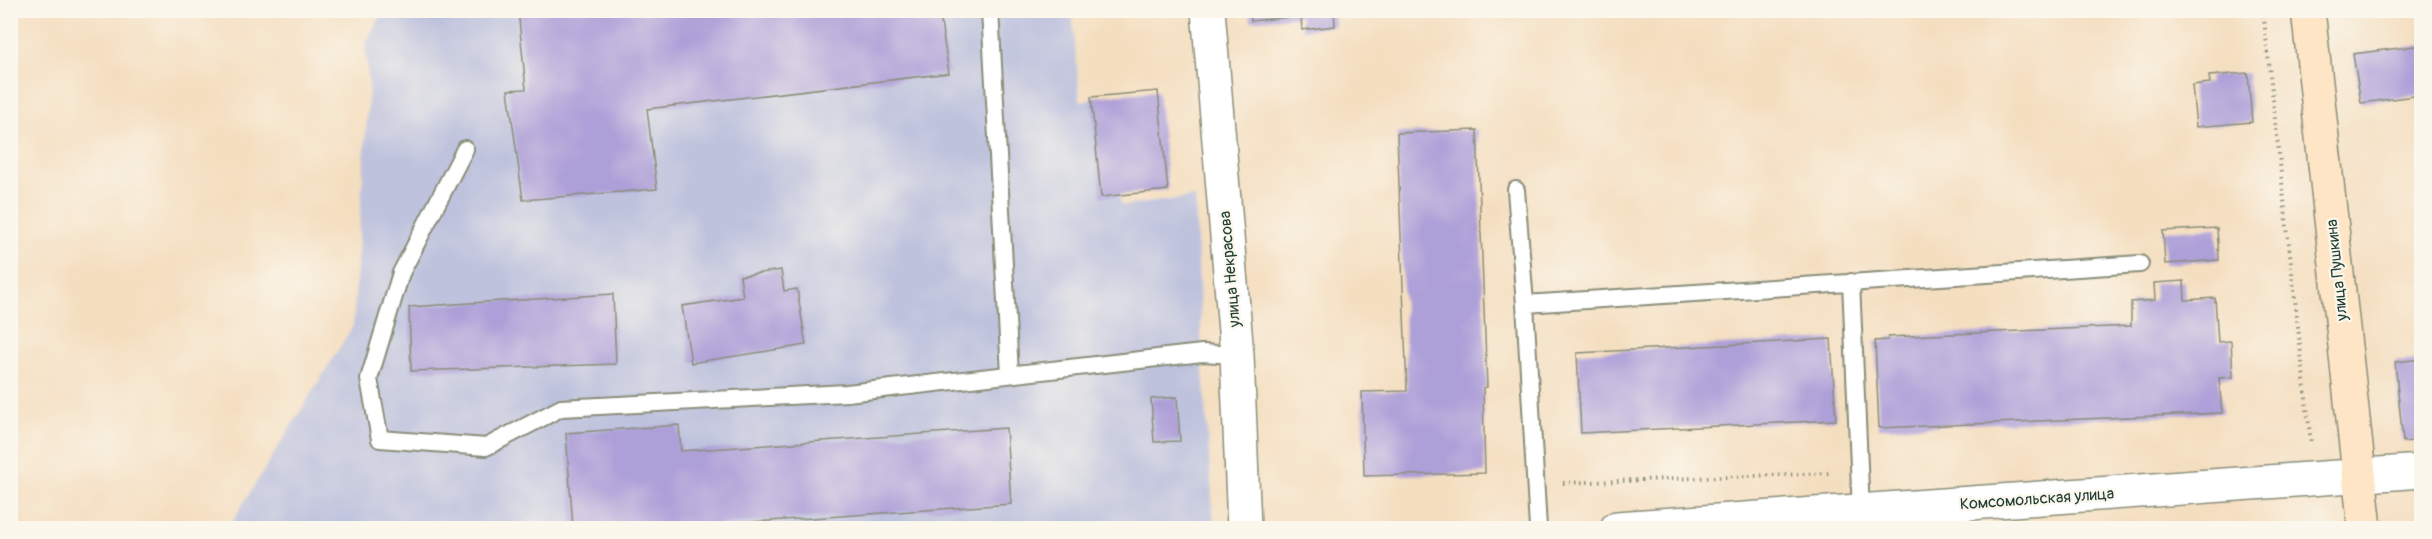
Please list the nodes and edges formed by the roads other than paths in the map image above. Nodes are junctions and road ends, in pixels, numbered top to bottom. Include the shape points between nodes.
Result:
1 (990, 10) edge
2 (1209, 10) edge
3 (2308, 10) edge
4 (465, 149) dead end
5 (1516, 190) dead end
6 (2140, 264) dead end
7 (1851, 282) junction
8 (1525, 304) junction
9 (1237, 355) junction
10 (1010, 374) junction
11 (2421, 471) edge
12 (2359, 476) junction
13 (1861, 512) junction
14 (1245, 528) edge
15 (1538, 528) edge
16 (1617, 528) edge
17 (2365, 528) edge

1 - 10 lane
2 - 9 street, улица Некрасова
3 - 12 main road, улица Пушкина
4 - 10 lane via 401,273 369,379 380,439 486,447 561,408 847,393
5 - 8 lane
6 - 7 lane
7 - 8 lane
7 - 13 lane
8 - 15 lane
9 - 10 lane via 1202,353
9 - 14 street, улица Некрасова
11 - 12 street, Комсомольская улица
12 - 13 street, Комсомольская улица
12 - 17 main road, улица Пушкина
13 - 16 street, Комсомольская улица

